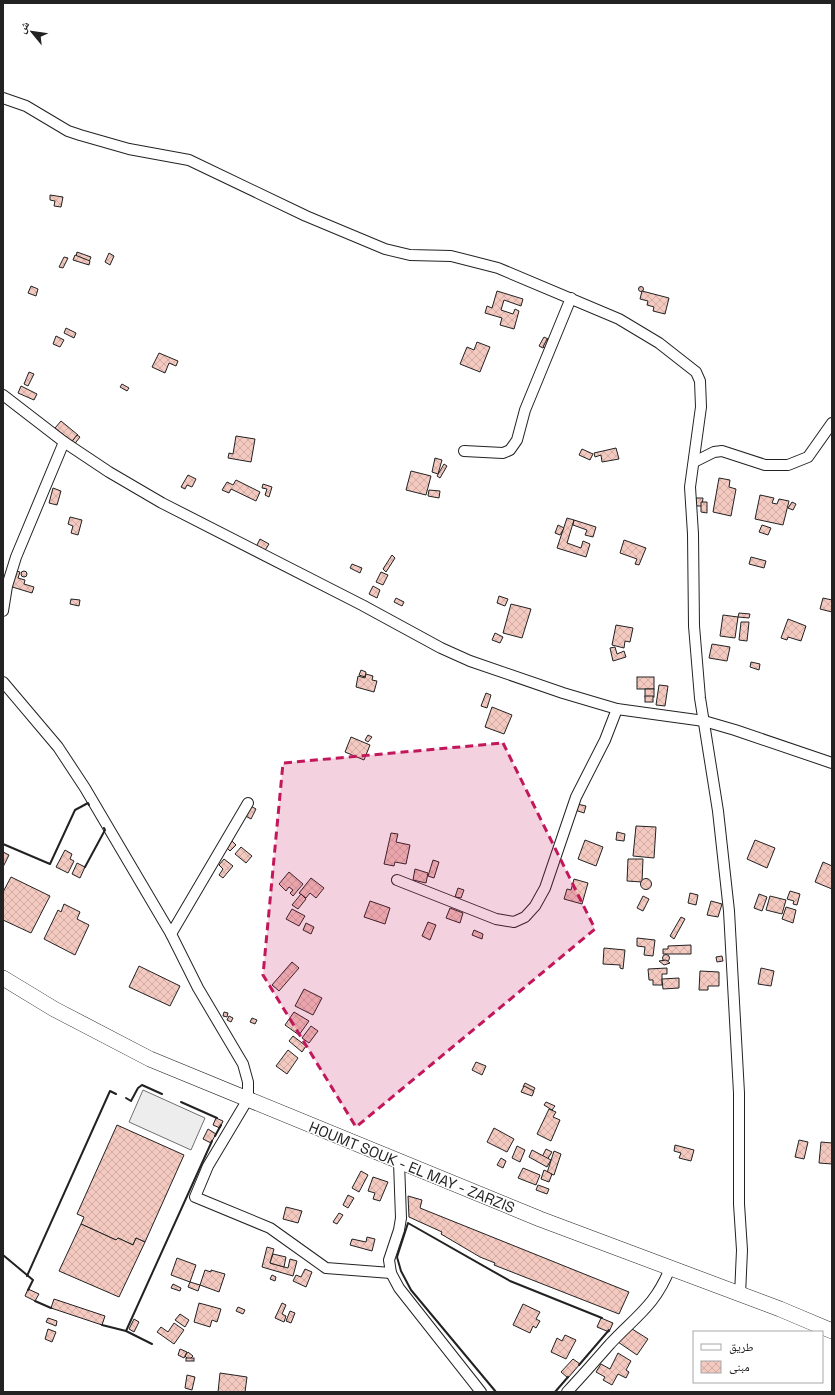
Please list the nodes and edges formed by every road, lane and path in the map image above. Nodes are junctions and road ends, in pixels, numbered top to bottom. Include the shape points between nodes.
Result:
1 (3, 98) edge
2 (572, 298) junction
3 (3, 395) edge
4 (832, 423) edge
5 (64, 442) junction
6 (464, 451) dead end
7 (694, 462) junction
8 (3, 611) edge
9 (3, 682) edge
10 (617, 709) junction
11 (704, 722) junction
12 (832, 763) edge
13 (248, 803) dead end
14 (397, 880) dead end
15 (171, 934) junction
16 (3, 978) edge
17 (248, 1099) junction
18 (399, 1162) junction
19 (670, 1268) junction
20 (391, 1273) junction
21 (740, 1295) junction
22 (832, 1331) edge
23 (481, 1392) edge
24 (567, 1392) edge

1 - 2 street via 26,106 68,131 80,135 129,149 189,160 306,216 386,248 410,256 451,256 498,268
2 - 6 street via 525,410 517,440 510,450 503,454
2 - 7 street via 620,319 696,372 700,381 701,407
3 - 5 street
4 - 7 street via 808,456 788,465 765,466 722,451
5 - 8 street via 16,557
5 - 10 street via 162,503 362,604 435,645 563,693
7 - 11 street via 690,487 694,626
9 - 15 street via 58,747
10 - 11 street
10 - 14 street via 605,740 576,797 545,888 525,917 514,922 496,918
11 - 12 street
11 - 21 street via 718,811 729,911 739,1093 739,1204 742,1250
13 - 15 street
15 - 17 street via 198,988 243,1064 248,1082
16 - 17 main road, HOUMT SOUK - EL MAY - ZARZIS via 54,1009 150,1059
17 - 18 main road, HOUMT SOUK - EL MAY - ZARZIS
17 - 20 street via 208,1166 195,1197 270,1228 326,1268
18 - 19 main road, HOUMT SOUK - EL MAY - ZARZIS via 546,1222
18 - 20 street via 401,1218 389,1260
19 - 21 main road, HOUMT SOUK - EL MAY - ZARZIS
19 - 24 street via 666,1280 647,1309 611,1343
20 - 23 street via 399,1288
21 - 22 main road, HOUMT SOUK - EL MAY - ZARZIS

